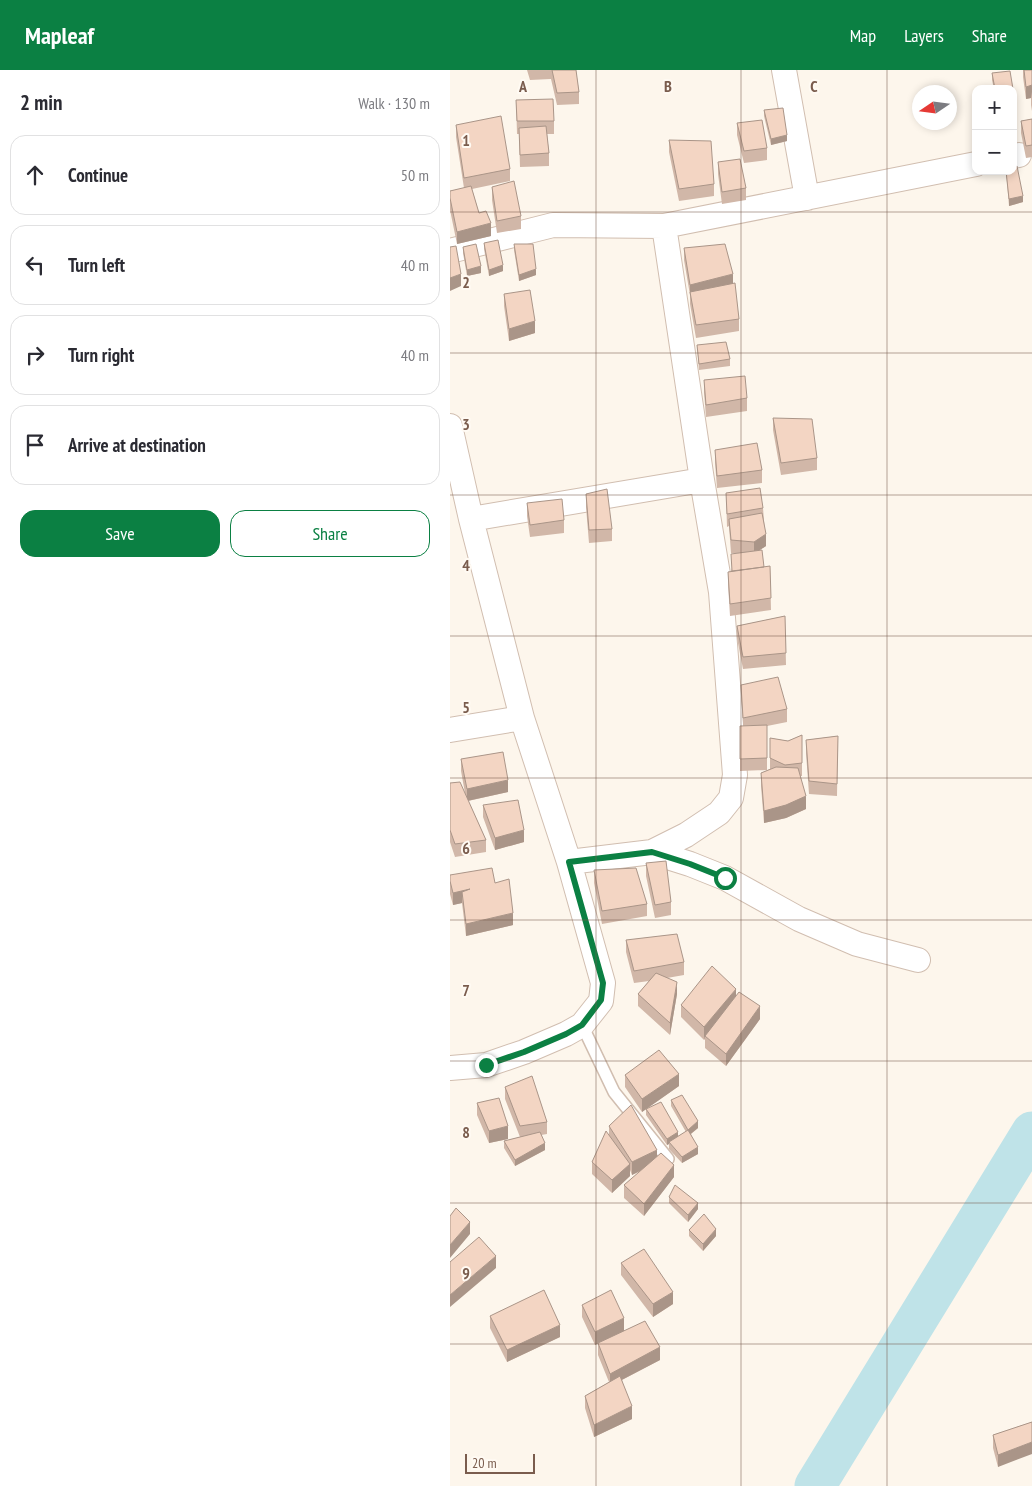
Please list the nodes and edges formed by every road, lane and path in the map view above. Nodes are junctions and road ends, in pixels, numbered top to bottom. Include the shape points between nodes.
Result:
1 (784, 70) edge
2 (972, 165) edge
3 (807, 198) junction
4 (664, 226) junction
5 (450, 251) edge
6 (450, 426) edge
7 (702, 480) junction
8 (471, 519) junction
9 (522, 718) junction
10 (450, 730) edge
11 (652, 852) junction
12 (569, 862) junction
13 (918, 960) dead end
14 (582, 1025) junction
15 (450, 1068) edge
16 (668, 1159) edge

1 - 3 street
2 - 3 street
3 - 4 street
4 - 5 street via 552,225
4 - 7 street
6 - 8 street
7 - 8 street
7 - 11 street via 721,592 735,775 731,798 719,813
8 - 9 street
9 - 10 street
9 - 12 street
11 - 12 street
11 - 13 street via 725,878 799,919 857,944
12 - 14 street via 603,983 601,1000
14 - 15 street via 524,1052 486,1065
14 - 16 lane via 614,1092

